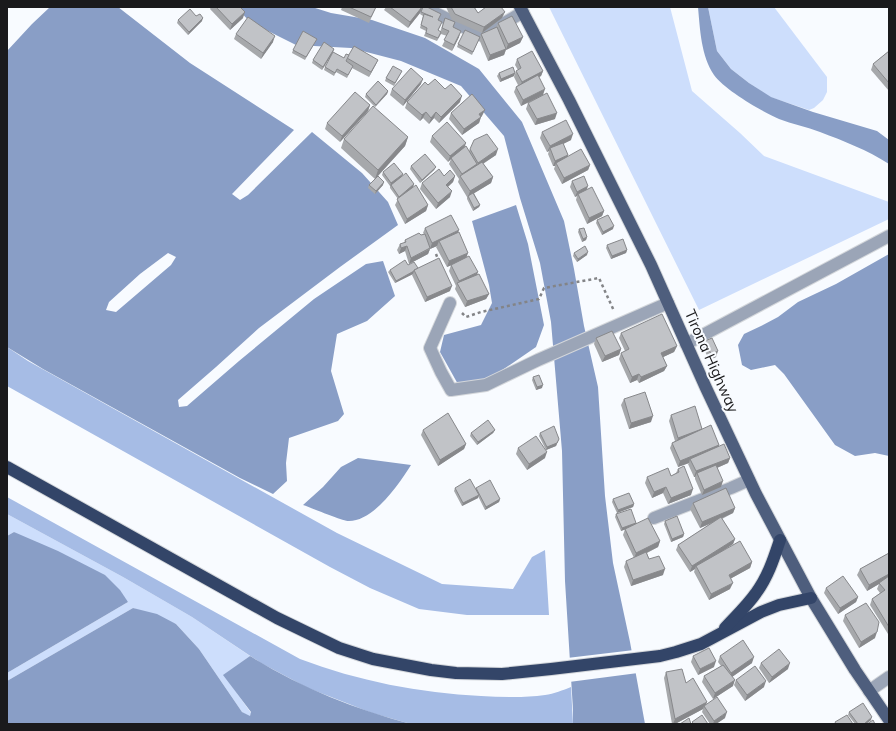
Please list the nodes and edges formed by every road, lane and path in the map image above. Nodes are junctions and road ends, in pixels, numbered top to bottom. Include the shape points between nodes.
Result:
1 (423, 7) edge
2 (521, 10) edge
3 (889, 236) edge
4 (450, 303) dead end
5 (668, 303) junction
6 (481, 312) dead end
7 (620, 324) junction
8 (686, 344) junction
9 (7, 467) edge
10 (749, 480) junction
11 (654, 518) dead end
12 (780, 540) junction
13 (811, 598) junction
14 (719, 635) junction
15 (889, 677) edge
16 (869, 691) junction
17 (889, 720) edge

1 - 2 street via 480,36
2 - 5 main road, Tirona Highway via 610,180
3 - 8 street
4 - 7 street via 430,348 451,390 486,385
5 - 7 street
5 - 8 main road, Tirona Highway
6 - 7 path via 539,299 544,288 599,278
8 - 10 main road, Tirona Highway
9 - 14 highway via 308,635 339,648 398,665 456,673 502,674 660,656 693,647
10 - 11 street
10 - 12 main road, Tirona Highway
12 - 13 main road, Tirona Highway
12 - 14 highway via 761,587
13 - 14 highway via 760,612
13 - 16 main road, Tirona Highway
15 - 16 street
16 - 17 main road, Tirona Highway

